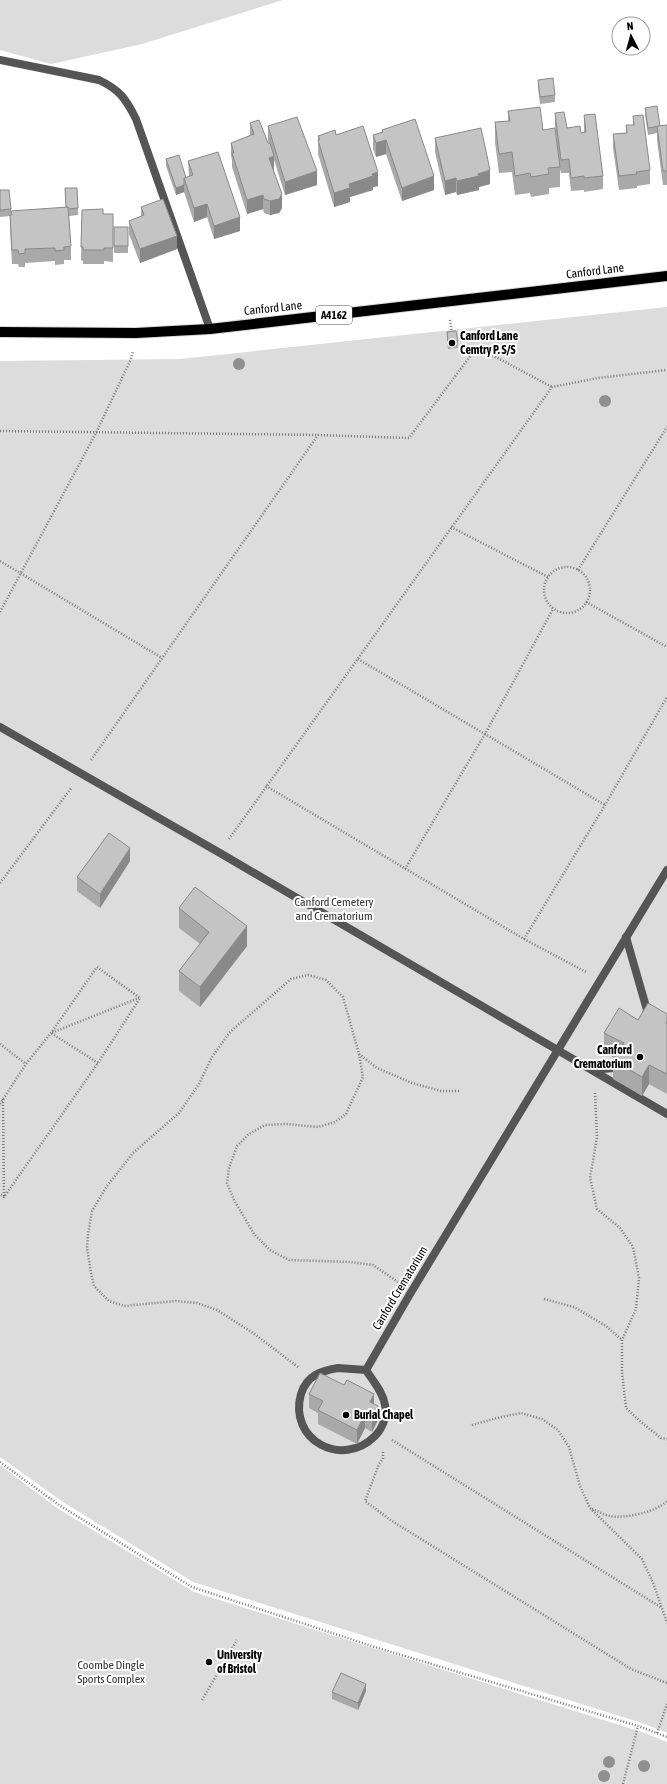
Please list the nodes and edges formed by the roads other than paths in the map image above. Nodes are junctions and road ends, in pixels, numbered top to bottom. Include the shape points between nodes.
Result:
1 (0, 60) edge
2 (667, 276) edge
3 (210, 328) junction
4 (0, 332) edge
5 (0, 727) edge
6 (667, 870) edge
7 (626, 937) junction
8 (640, 1027) edge
9 (558, 1050) junction
10 (625, 1050) edge
11 (593, 1070) junction
12 (667, 1114) edge
13 (366, 1370) junction

1 - 3 lane via 99,80 121,94 136,119
2 - 3 main road, Canford Lane / A4162
3 - 4 main road, Canford Lane / A4162 via 136,333
5 - 9 lane
6 - 7 lane, Canford Crematorium
7 - 8 lane via 647,1010
7 - 9 lane, Canford Crematorium
9 - 11 lane
9 - 13 lane, Canford Crematorium
10 - 11 lane via 613,1068
11 - 12 lane
13 - 13 lane via 382,1394 385,1405 385,1419 379,1432 369,1442 356,1449 342,1451 327,1448 315,1441 305,1430 300,1417 299,1402 303,1388 311,1376 324,1370 338,1368

